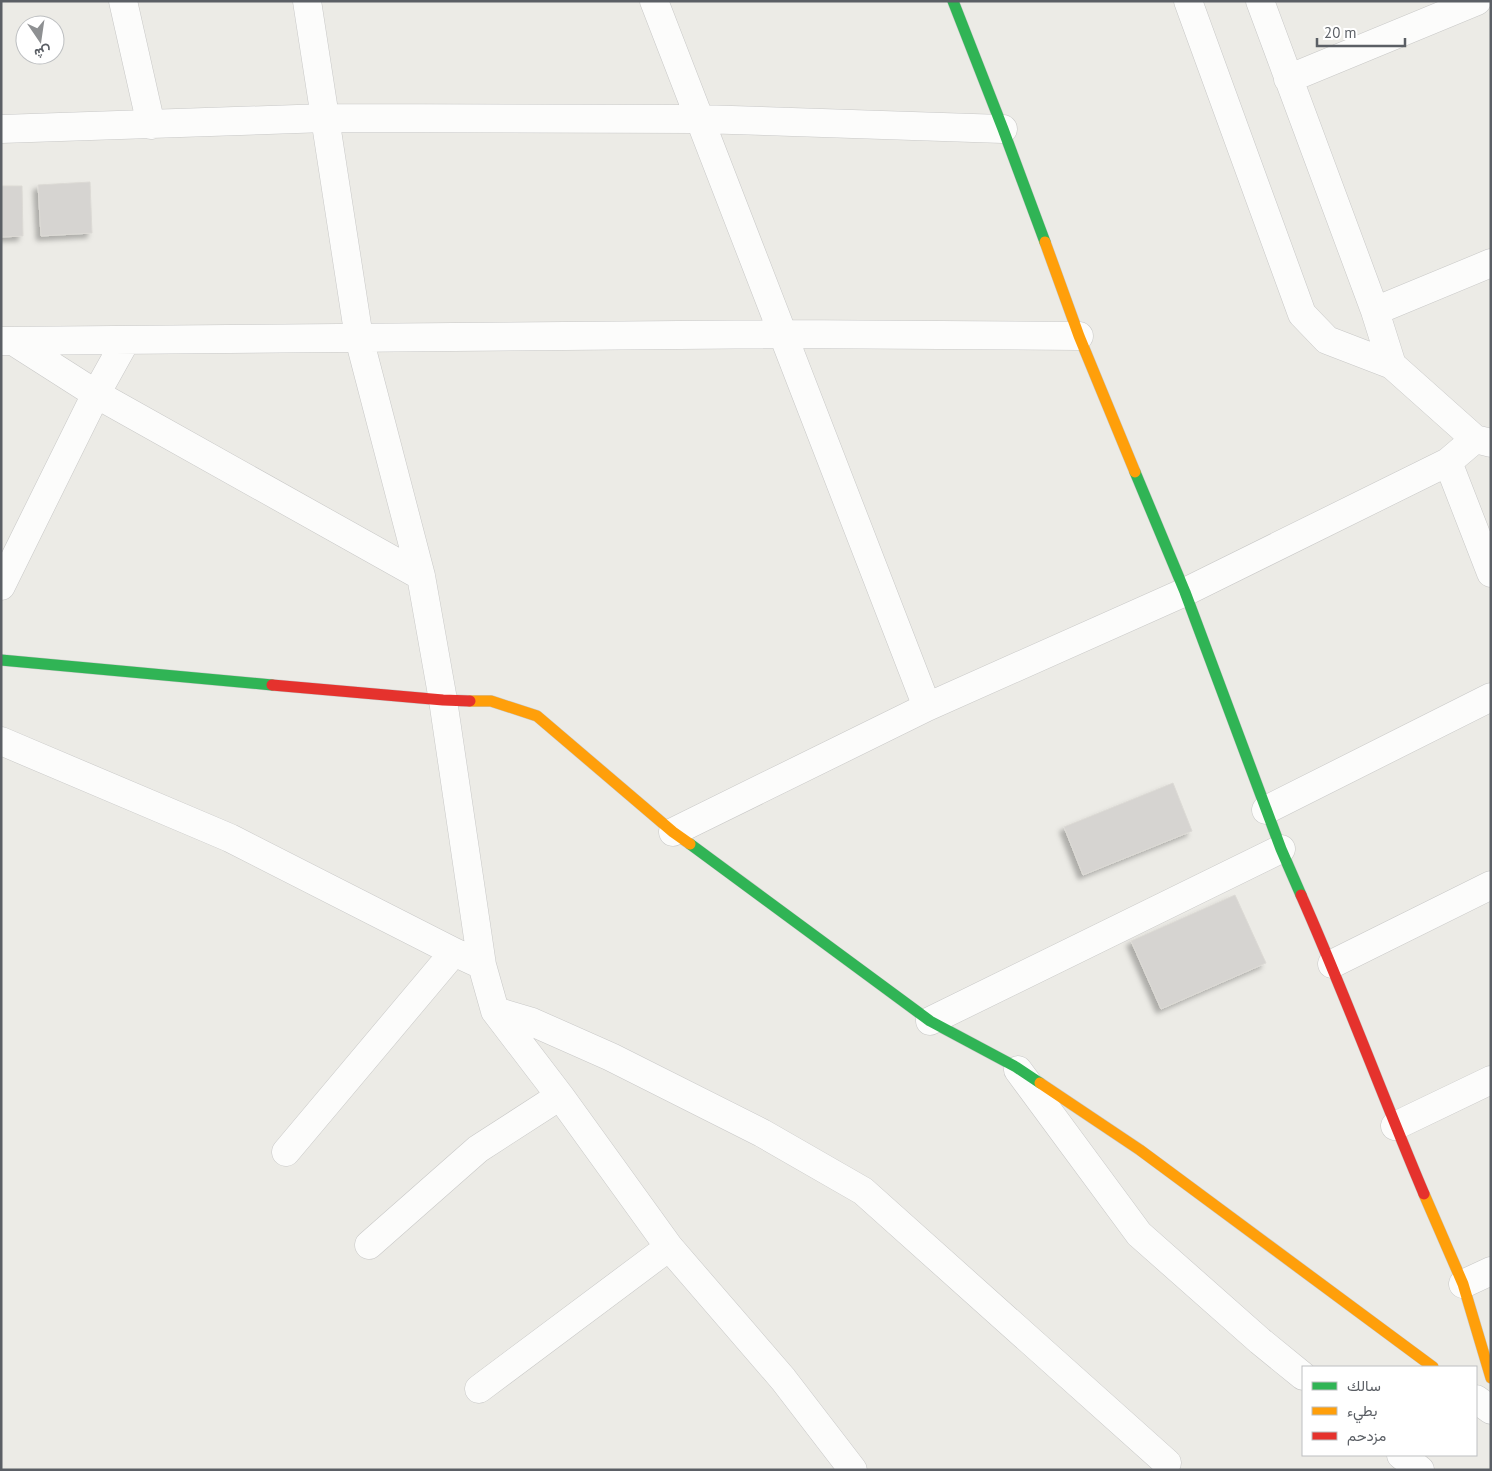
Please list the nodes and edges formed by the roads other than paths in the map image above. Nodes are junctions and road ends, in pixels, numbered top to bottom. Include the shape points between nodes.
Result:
1 (123, 1) edge
2 (307, 1) edge
3 (654, 1) edge
4 (953, 1) edge
5 (1188, 1) edge
6 (1260, 1) edge
7 (1477, 1) edge
8 (1288, 79) junction
9 (326, 118) junction
10 (700, 119) junction
11 (151, 125) junction
12 (1, 129) edge
13 (1003, 129) junction
14 (1491, 263) edge
15 (1375, 311) junction
16 (783, 334) junction
17 (1079, 336) junction
18 (359, 338) junction
19 (126, 340) junction
20 (7, 341) edge
21 (1392, 365) junction
22 (96, 394) junction
23 (1483, 441) edge
24 (1448, 462) junction
25 (1491, 574) edge
26 (421, 576) junction
27 (1, 586) edge
28 (1185, 592) junction
29 (1, 660) edge
30 (1491, 697) edge
31 (444, 700) junction
32 (927, 707) junction
33 (1, 741) edge
34 (1266, 810) junction
35 (673, 832) junction
36 (1281, 849) junction
37 (1491, 885) edge
38 (454, 952) junction
39 (1332, 964) junction
40 (482, 965) junction
41 (495, 1011) junction
42 (930, 1021) junction
43 (1016, 1067) junction
44 (1491, 1080) edge
45 (560, 1096) junction
46 (1395, 1126) junction
47 (286, 1152) dead end
48 (369, 1245) dead end
49 (669, 1247) junction
50 (1491, 1271) edge
51 (1463, 1284) junction
52 (1432, 1366) edge
53 (1302, 1375) edge
54 (1491, 1378) edge
55 (479, 1389) dead end
56 (1477, 1400) edge
57 (1491, 1410) edge
58 (1402, 1456) edge
59 (1167, 1463) dead end
60 (853, 1470) edge
61 (1420, 1470) edge

1 - 11 street
2 - 9 street
3 - 10 street
4 - 13 street
5 - 21 street via 1302,314 1327,340
6 - 8 street
7 - 8 street
8 - 15 street
9 - 10 street
9 - 11 street
9 - 18 street
10 - 13 street
10 - 16 street
11 - 12 street
13 - 17 street
14 - 15 street
15 - 21 street
16 - 17 street
16 - 18 street
16 - 32 street
17 - 28 street
18 - 19 street
18 - 26 street
19 - 20 street
19 - 22 street
20 - 22 street
21 - 23 street
22 - 26 street
22 - 27 street
23 - 24 street
24 - 25 street
24 - 28 street
26 - 31 street
28 - 32 street
28 - 34 street
29 - 31 street
30 - 34 street
31 - 35 street via 491,701 537,716
31 - 40 street
32 - 35 street
33 - 38 street via 230,838
34 - 36 street
35 - 42 street
36 - 39 street
36 - 42 street
37 - 39 street
38 - 40 street
38 - 47 street
39 - 46 street
40 - 41 street
41 - 45 street
41 - 59 street via 532,1022 611,1057 762,1134 864,1191
42 - 43 street
43 - 52 street via 1140,1150
43 - 53 street via 1138,1234
44 - 46 street
45 - 48 street via 478,1149
45 - 49 street
46 - 51 street
49 - 55 street
49 - 60 street via 783,1379
50 - 51 street
51 - 54 street
56 - 57 street
58 - 61 street

